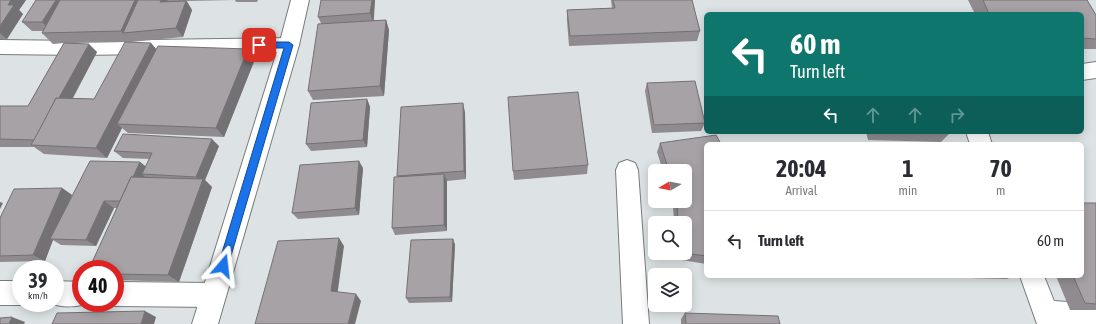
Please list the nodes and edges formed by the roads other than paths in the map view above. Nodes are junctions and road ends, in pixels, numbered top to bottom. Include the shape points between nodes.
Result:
1 (300, 0) edge
2 (289, 45) junction
3 (0, 47) edge
4 (1096, 70) edge
5 (1084, 72) edge
6 (627, 170) dead end
7 (1033, 278) edge
8 (0, 293) edge
9 (12, 293) edge
10 (124, 294) edge
11 (214, 295) junction
12 (1096, 317) edge
13 (1048, 319) edge
14 (205, 324) edge
15 (636, 324) edge

1 - 2 street
2 - 3 street
2 - 11 street
4 - 5 street
6 - 15 street
7 - 13 street
8 - 9 street
10 - 11 street
11 - 14 street
12 - 13 street

